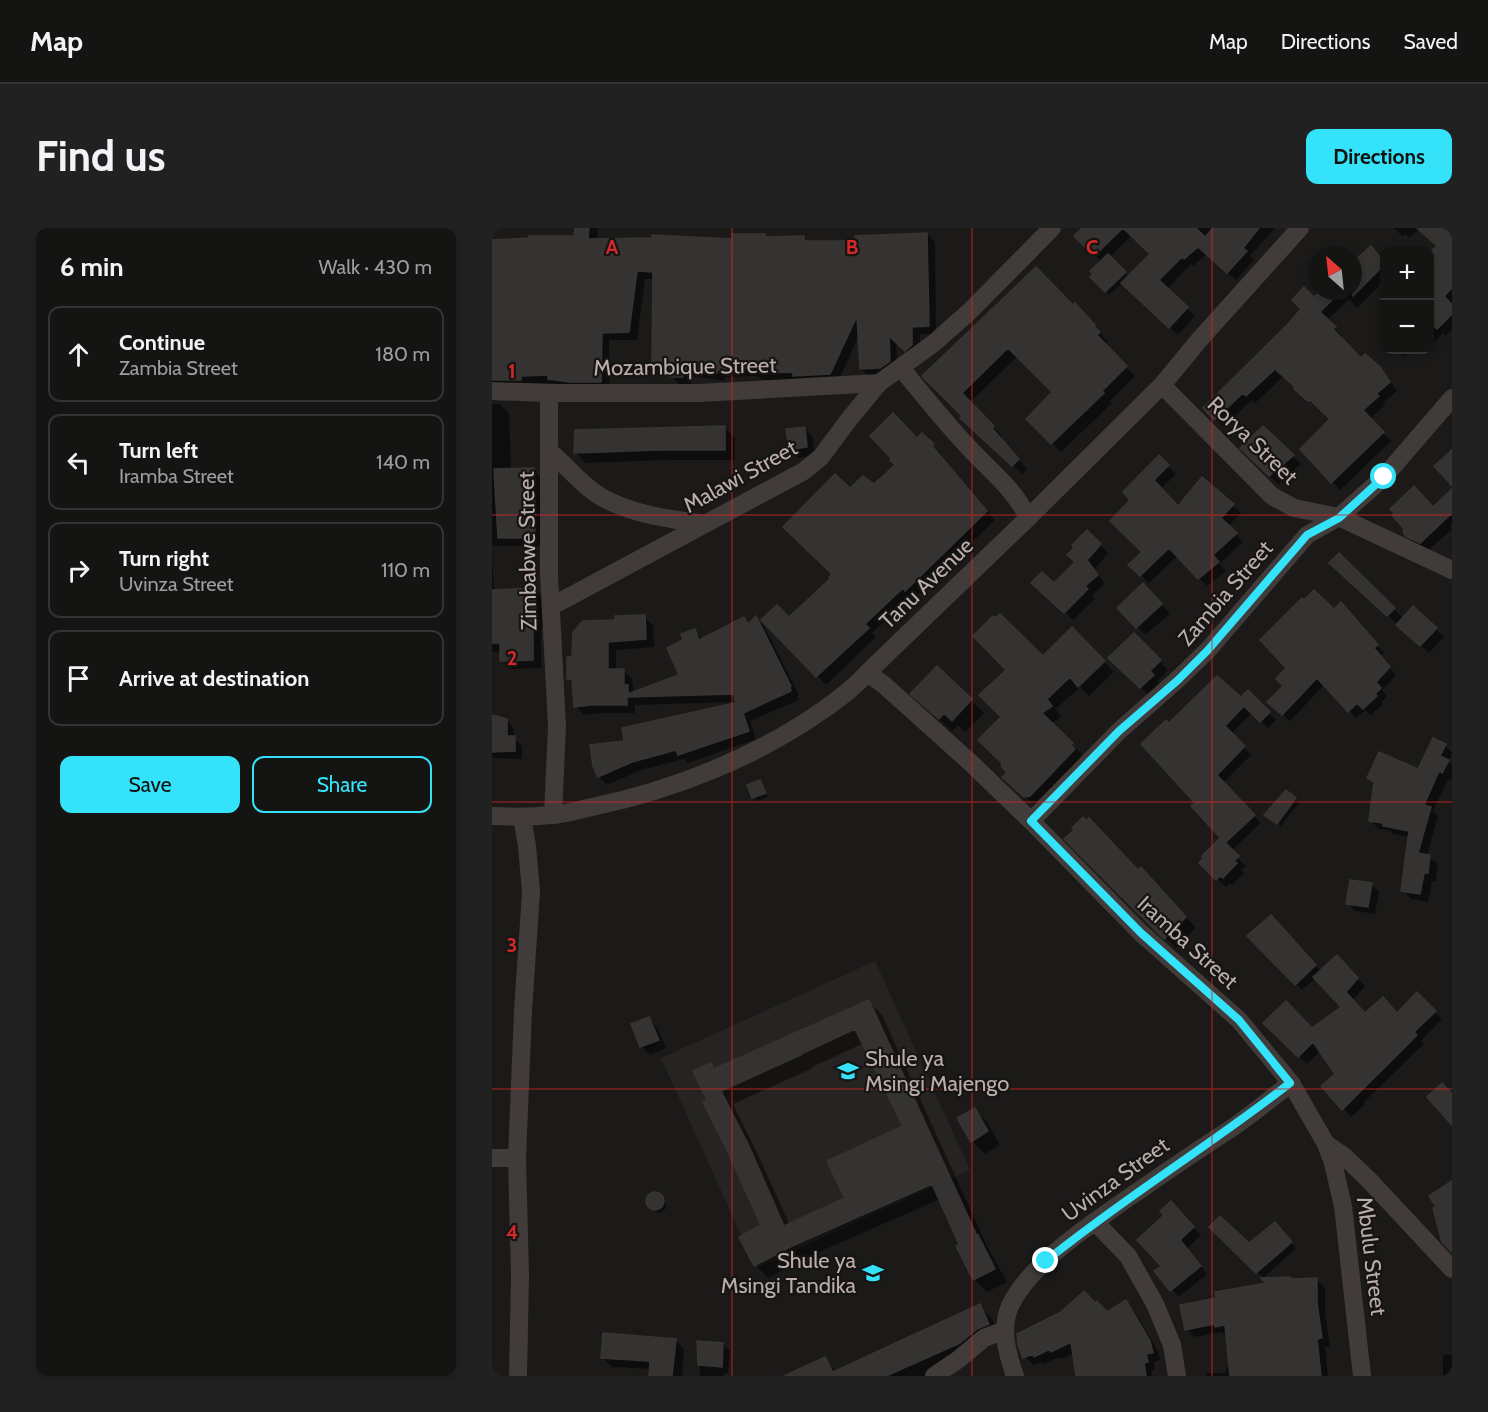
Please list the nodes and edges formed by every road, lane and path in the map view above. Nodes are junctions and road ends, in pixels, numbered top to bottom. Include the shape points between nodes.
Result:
1 (1052, 228) edge
2 (1300, 228) edge
3 (901, 369) junction
4 (879, 383) junction
5 (1162, 385) junction
6 (492, 391) edge
7 (549, 393) junction
8 (1452, 398) edge
9 (549, 451) junction
10 (1028, 518) junction
11 (1339, 518) junction
12 (704, 524) junction
13 (1452, 570) edge
14 (552, 606) junction
15 (867, 673) junction
16 (554, 815) junction
17 (492, 816) edge
18 (522, 817) junction
19 (1031, 821) junction
20 (1290, 1083) junction
21 (1326, 1144) junction
22 (492, 1158) edge
23 (518, 1158) junction
24 (1095, 1222) junction
25 (1452, 1269) edge
26 (1005, 1330) junction
27 (518, 1376) edge
28 (934, 1376) edge
29 (1015, 1376) edge
30 (1177, 1376) edge
31 (1362, 1376) edge

1 - 3 street, Malawi Street via 970,311
2 - 5 street, Tanu Avenue
3 - 4 street, Malawi Street
3 - 10 street via 956,434 1008,486
4 - 7 street, Mozambique Street via 699,393
4 - 12 street, Malawi Street via 821,457 804,471
5 - 10 street, Tanu Avenue
5 - 11 street, Rorya Street via 1272,496 1294,508
6 - 7 street, Mozambique Street
7 - 9 street, Zimbabwe Street
8 - 11 street, Zambia Street via 1384,477
9 - 12 street via 606,499 633,510
9 - 14 street, Zimbabwe Street
10 - 15 street, Tanu Avenue
11 - 13 street, Rorya Street
11 - 19 street, Zambia Street via 1307,535 1208,650 1119,731
12 - 14 street, Malawi Street
14 - 16 street, Zimbabwe Street via 557,726
15 - 16 street, Tanu Avenue via 795,730 733,761 656,790
15 - 19 street, Iramba Street
16 - 18 street, Tanu Avenue
17 - 18 street, Tanu Avenue
18 - 23 street via 531,892
19 - 20 street, Iramba Street via 1141,933 1239,1020
20 - 21 street, Iramba Street
20 - 24 street, Uvinza Street
21 - 25 street, Iramba Street via 1369,1180
21 - 31 street, Mbulu Street via 1343,1206
22 - 23 street
23 - 27 street
24 - 26 street, Uvinza Street via 1030,1277 1010,1307
24 - 30 street via 1128,1256 1155,1304 1172,1345
26 - 28 street via 984,1338
26 - 29 street, Uvinza Street via 1005,1350

